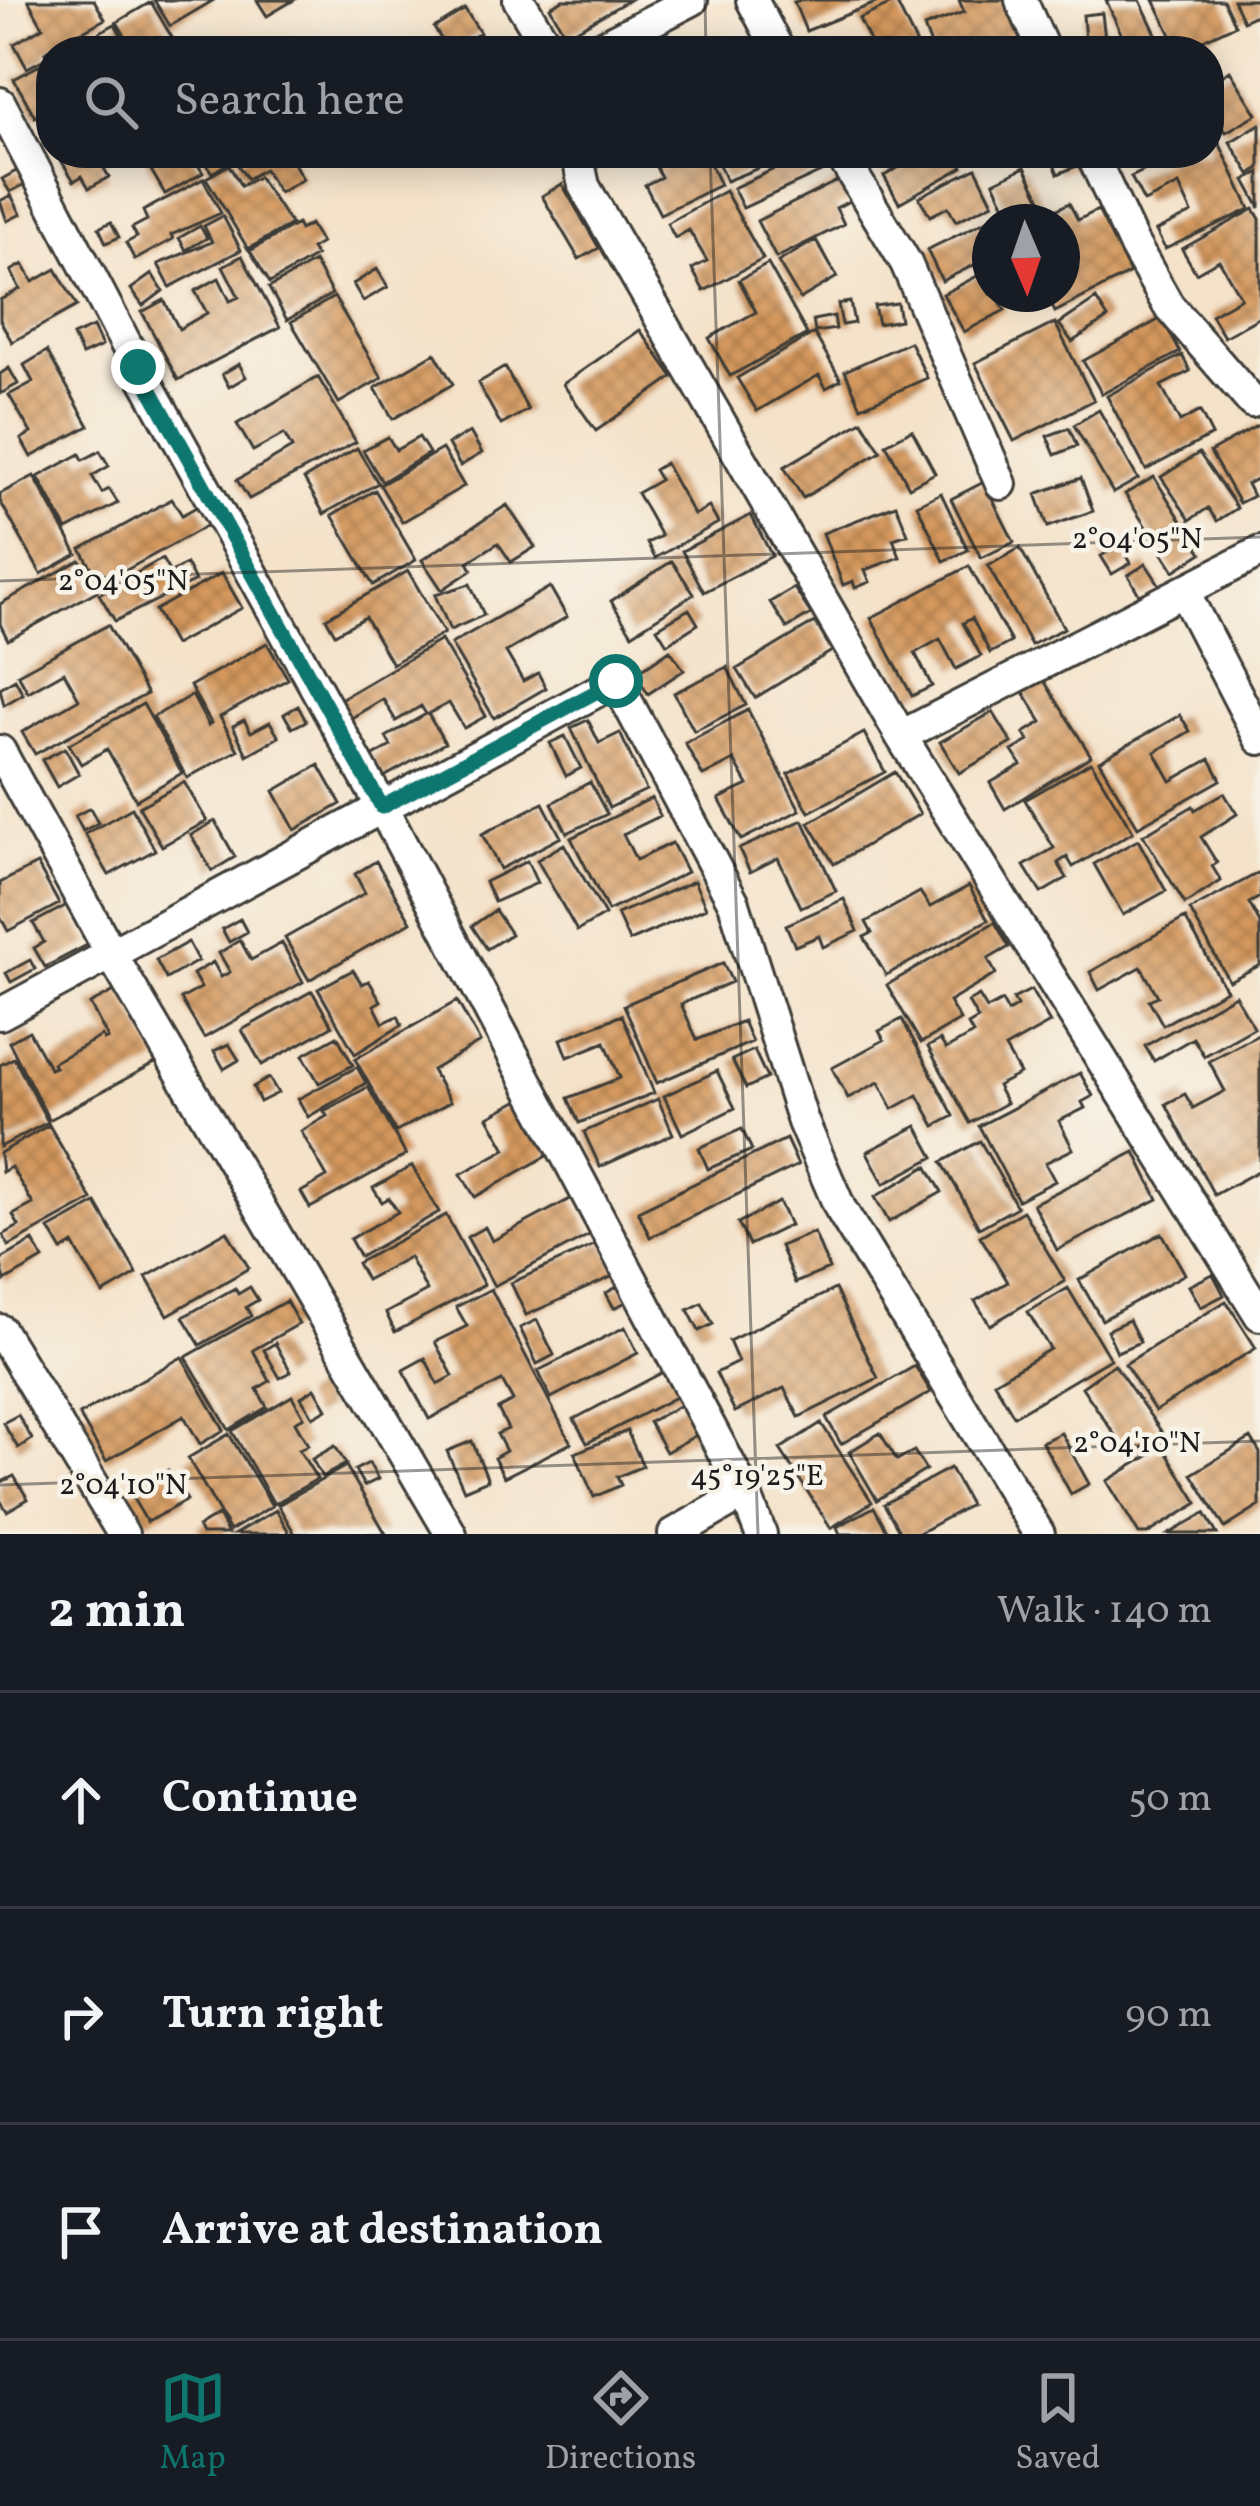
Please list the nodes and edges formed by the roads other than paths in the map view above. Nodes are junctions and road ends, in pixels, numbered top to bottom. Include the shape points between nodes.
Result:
1 (520, 0) edge
2 (692, 0) edge
3 (752, 0) edge
4 (1021, 0) edge
5 (541, 36) edge
6 (622, 36) edge
7 (771, 36) edge
8 (1037, 36) edge
9 (0, 103) edge
10 (581, 168) edge
11 (849, 168) edge
12 (1098, 168) edge
13 (1252, 402) dead end
14 (1000, 484) dead end
15 (1260, 552) edge
16 (1184, 592) junction
17 (901, 736) junction
18 (1260, 740) edge
19 (0, 751) edge
20 (382, 807) junction
21 (113, 957) junction
22 (0, 1015) edge
23 (1260, 1316) edge
24 (0, 1330) edge
25 (745, 1493) junction
26 (123, 1534) edge
27 (452, 1534) edge
28 (674, 1534) edge
29 (760, 1534) edge
30 (1039, 1534) edge

1 - 5 street
2 - 6 street
3 - 7 street
4 - 8 street
9 - 20 street
10 - 17 street
11 - 14 street via 906,263
12 - 13 street via 1168,304
15 - 16 street
16 - 17 street
16 - 18 street
17 - 23 street
19 - 21 street
20 - 21 street
20 - 25 street
20 - 30 street via 616,681 734,903 803,1122 840,1208
21 - 22 street
21 - 27 street
24 - 26 street
25 - 28 street
25 - 29 street

